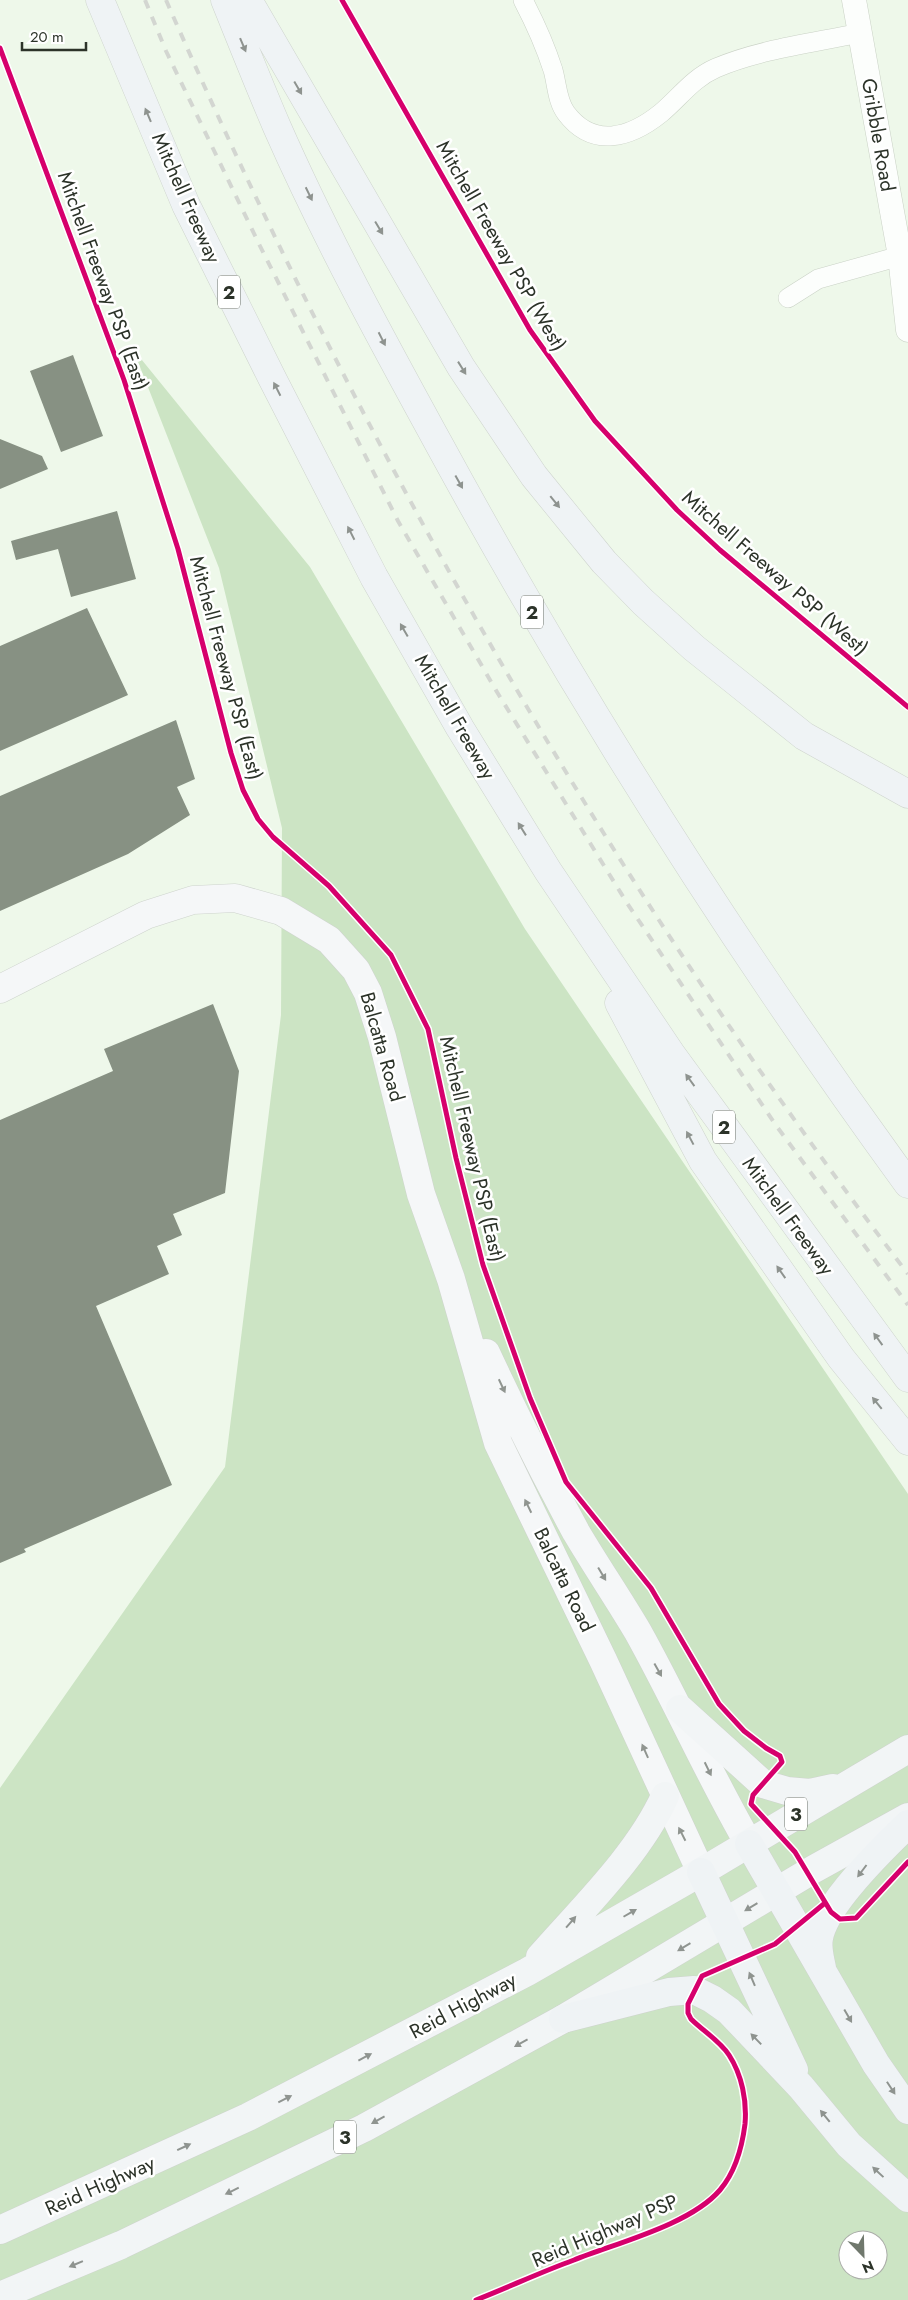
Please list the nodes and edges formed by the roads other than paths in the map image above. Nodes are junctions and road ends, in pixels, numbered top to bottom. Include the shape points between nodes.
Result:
1 (100, 0) edge
2 (225, 0) edge
3 (248, 0) edge
4 (523, 0) edge
5 (854, 0) edge
6 (860, 33) junction
7 (900, 256) junction
8 (788, 298) dead end
9 (908, 330) edge
10 (908, 794) edge
11 (548, 871) junction
12 (0, 989) edge
13 (908, 1184) edge
14 (451, 1279) junction
15 (908, 1378) edge
16 (908, 1441) edge
17 (680, 1709) junction
18 (908, 1749) edge
19 (844, 1786) junction
20 (665, 1796) junction
21 (908, 1818) edge
22 (908, 1824) edge
23 (749, 1844) junction
24 (701, 1872) junction
25 (777, 1892) junction
26 (726, 1922) junction
27 (527, 1972) junction
28 (824, 1974) junction
29 (563, 2020) junction
30 (802, 2087) junction
31 (908, 2110) edge
32 (908, 2198) edge
33 (0, 2230) edge
34 (0, 2296) edge

11 -> 1 highway, Mitchell Freeway / 2 via 460,728 374,577 276,387 186,205
2 -> 13 highway, 2 via 310,198 391,357 503,562 684,860 775,998
3 -> 10 highway via 461,367 534,476 592,548 643,602 694,648 804,736
4 - 6 street via 543,39 565,112 585,132 597,137 615,136 648,123 698,77 717,68 787,48
5 - 6 street, Gribble Road
6 - 7 street, Gribble Road
7 - 8 street via 818,279
7 - 9 street, Gribble Road
15 -> 11 highway, Mitchell Freeway / 2 via 672,1055
16 -> 11 highway via 841,1358 703,1161
12 - 14 main road, Balcatta Road via 146,915 193,900 235,898 281,911 329,940 356,970 368,993 421,1194
14 -> 17 main road, Balcatta Road via 523,1432
20 -> 14 main road, Balcatta Road via 498,1443
17 - 19 highway via 763,1784 810,1793
17 -> 23 main road, Balcatta Road via 724,1801
18 - 19 highway, Reid Highway / 3
19 - 23 highway, Reid Highway / 3
24 -> 20 main road, Balcatta Road
27 -> 20 highway via 638,1844
21 - 25 highway, 3
22 -> 28 highway via 868,1862 824,1924 818,1952
23 - 24 highway, Reid Highway / 3
23 - 25 highway
24 - 26 highway
27 -> 24 highway, Reid Highway / 3
25 -> 26 highway, 3
25 - 28 highway
26 -> 29 highway, 3
30 -> 26 highway
33 -> 27 highway, Reid Highway / 3 via 248,2117
28 -> 31 highway via 876,2064
30 -> 29 highway via 729,2011 694,1990 669,1992
29 -> 34 highway, 3 via 364,2128 121,2245
32 -> 30 highway via 849,2145

